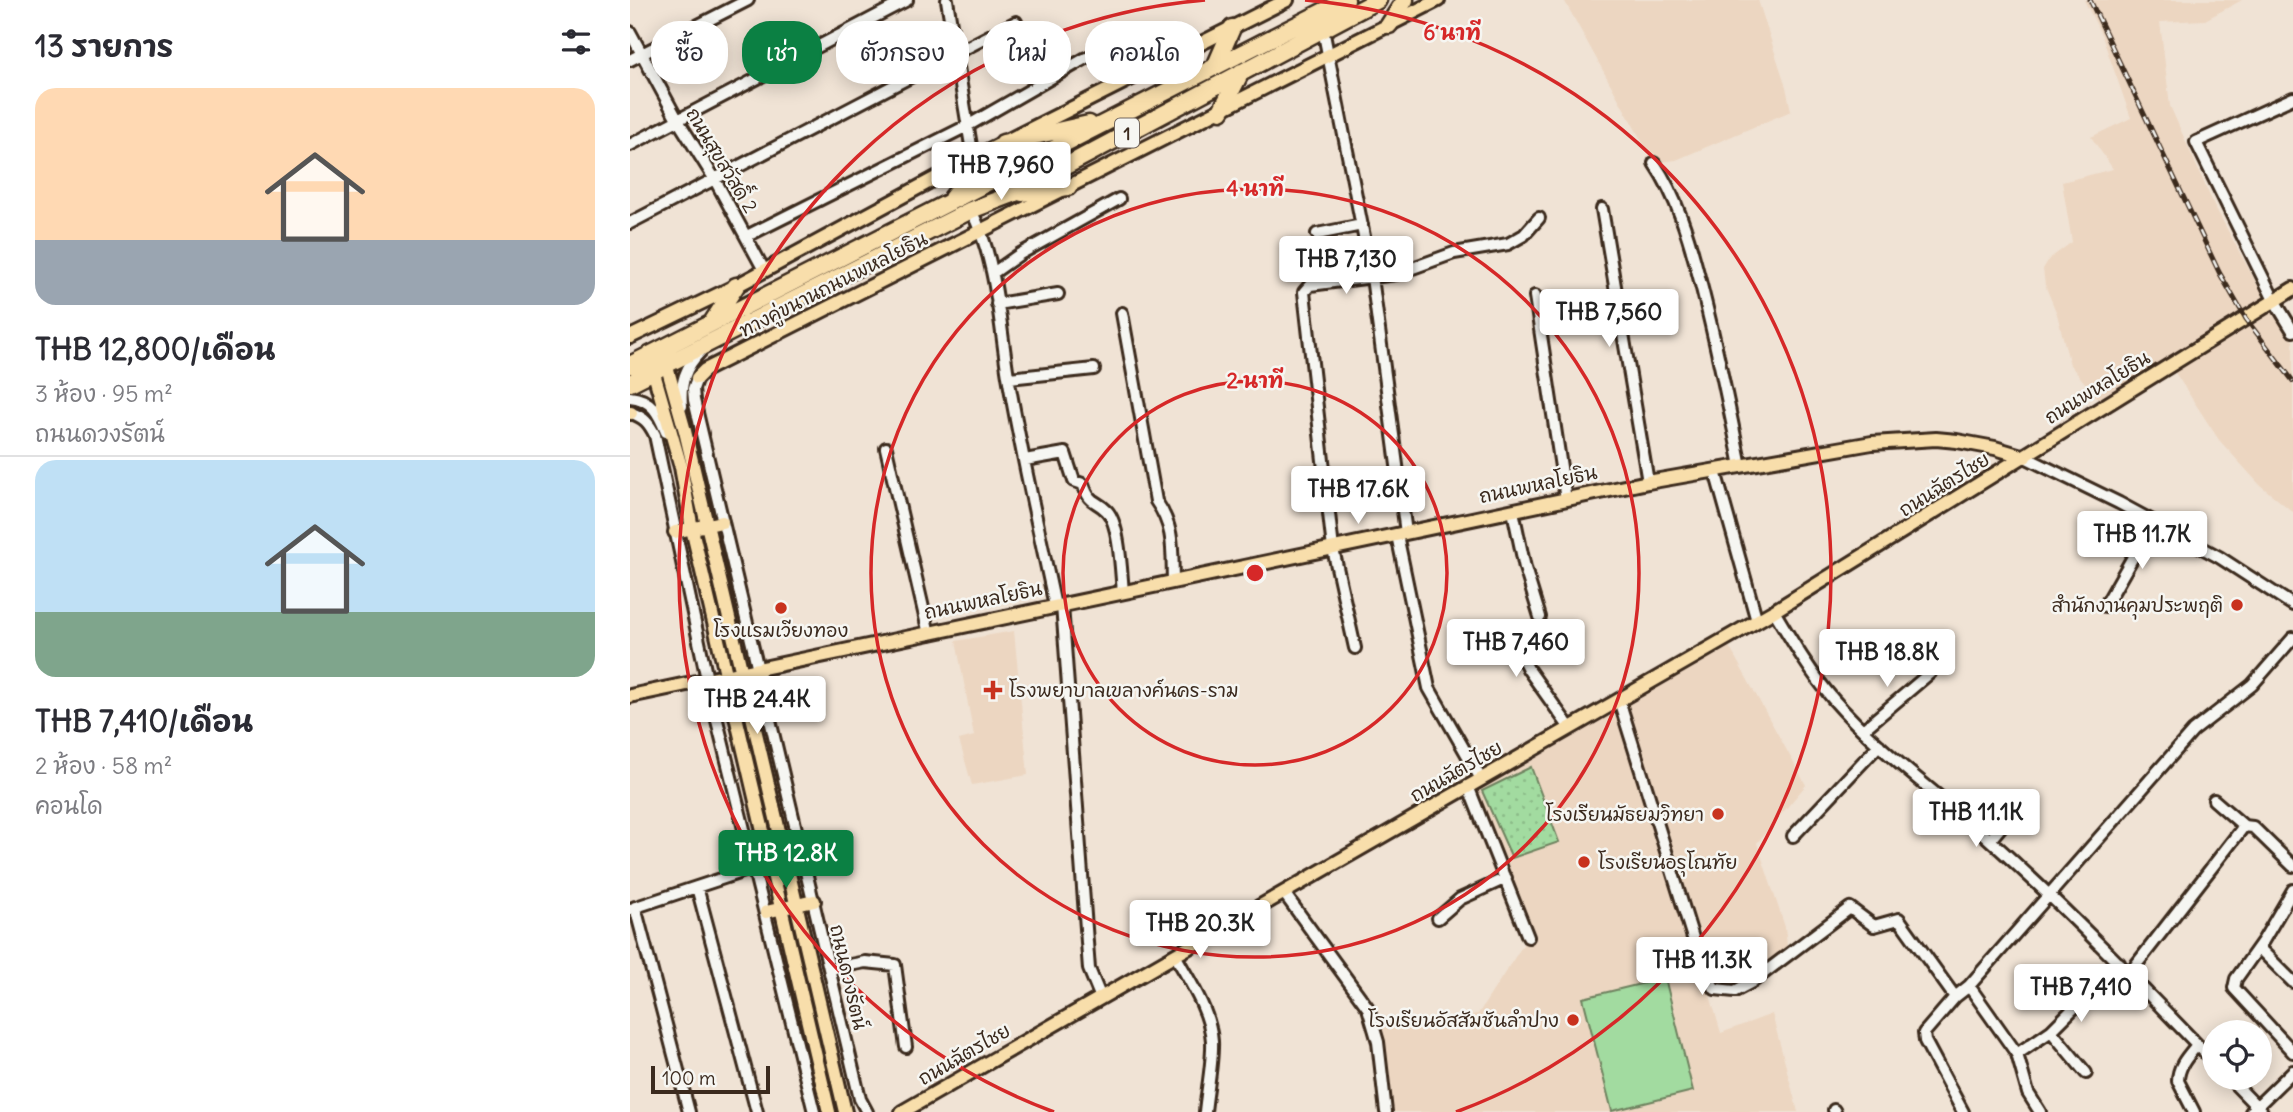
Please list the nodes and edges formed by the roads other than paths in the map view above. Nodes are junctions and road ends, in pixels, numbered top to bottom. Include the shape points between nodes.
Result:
1 (748, 0) edge
2 (907, 0) edge
3 (947, 0) edge
4 (1287, 0) edge
5 (1346, 0) edge
6 (1378, 0) edge
7 (1405, 0) edge
8 (1438, 0) edge
9 (951, 21) edge
10 (1319, 22) junction
11 (1393, 23) junction
12 (1232, 28) junction
13 (630, 32) edge
14 (642, 54) junction
15 (1329, 56) junction
16 (1085, 59) edge
17 (630, 60) edge
18 (1215, 67) junction
19 (1241, 72) junction
20 (897, 84) edge
21 (962, 84) edge
22 (2293, 98) edge
23 (1221, 111) junction
24 (1112, 119) junction
25 (677, 120) junction
26 (969, 125) junction
27 (1003, 144) junction
28 (630, 145) edge
29 (973, 159) junction
30 (1654, 163) dead end
31 (714, 178) junction
32 (1068, 187) junction
33 (1013, 194) junction
34 (1119, 199) dead end
35 (948, 202) junction
36 (1602, 209) dead end
37 (971, 210) junction
38 (1539, 218) dead end
39 (630, 223) edge
40 (1362, 225) junction
41 (981, 231) junction
42 (1317, 234) dead end
43 (747, 236) junction
44 (764, 270) junction
45 (993, 273) junction
46 (1372, 277) junction
47 (736, 286) junction
48 (2293, 289) edge
49 (1058, 294) dead end
50 (1535, 296) dead end
51 (2274, 300) junction
52 (997, 304) junction
53 (1122, 313) dead end
54 (712, 323) junction
55 (2293, 331) edge
56 (630, 337) edge
57 (705, 346) junction
58 (659, 361) junction
59 (630, 365) edge
60 (1094, 369) dead end
61 (1009, 378) junction
62 (697, 379) joint
63 (630, 383) edge
64 (630, 397) edge
65 (631, 413) edge
66 (685, 431) junction
67 (886, 448) dead end
68 (2025, 457) junction
69 (1025, 460) junction
70 (1741, 466) junction
71 (681, 467) junction
72 (1715, 471) junction
73 (1648, 482) junction
74 (1566, 500) junction
75 (1513, 511) junction
76 (722, 522) junction
77 (2153, 522) junction
78 (707, 525) junction
79 (692, 529) junction
80 (676, 532) junction
81 (1402, 534) junction
82 (1333, 549) junction
83 (1173, 582) junction
84 (1124, 592) junction
85 (2293, 605) edge
86 (1059, 606) junction
87 (2105, 606) dead end
88 (1774, 611) junction
89 (1540, 617) dead end
90 (1757, 621) junction
91 (929, 634) junction
92 (1539, 638) dead end
93 (2293, 638) edge
94 (1355, 648) dead end
95 (760, 669) junction
96 (742, 673) junction
97 (1930, 673) dead end
98 (726, 676) junction
99 (708, 680) junction
100 (630, 696) edge
101 (1619, 700) junction
102 (1570, 728) junction
103 (1864, 729) junction
104 (1880, 745) junction
105 (1481, 779) junction
106 (1468, 786) junction
107 (2214, 800) dead end
108 (2015, 810) dead end
109 (2244, 826) junction
110 (1793, 836) dead end
111 (1990, 840) junction
112 (2293, 866) edge
113 (754, 868) junction
114 (1506, 878) junction
115 (697, 887) junction
116 (2293, 890) edge
117 (1284, 893) junction
118 (2049, 895) junction
119 (814, 901) junction
120 (797, 905) junction
121 (633, 908) edge
122 (782, 908) junction
123 (766, 912) junction
124 (1438, 918) dead end
125 (1528, 937) dead end
126 (2259, 948) junction
127 (1175, 955) junction
128 (2119, 963) junction
129 (830, 969) junction
130 (2129, 974) junction
131 (2293, 982) edge
132 (1969, 986) junction
133 (1955, 997) junction
134 (1101, 998) junction
135 (2051, 1031) junction
136 (2197, 1045) junction
137 (906, 1047) dead end
138 (2202, 1050) edge
139 (2293, 1052) edge
140 (2017, 1054) junction
141 (2293, 1071) edge
142 (2086, 1073) dead end
143 (2239, 1090) edge
144 (2256, 1110) edge
145 (689, 1112) edge
146 (757, 1112) edge
147 (814, 1112) edge
148 (829, 1112) edge
149 (845, 1112) edge
150 (867, 1112) edge
151 (902, 1112) edge
152 (1205, 1112) edge
153 (1386, 1112) edge
154 (1963, 1112) edge
155 (2040, 1112) edge
156 (2194, 1112) edge

1 - 14 street
2 - 25 street
3 - 9 street
4 - 12 main road, 1
5 - 10 highway, 1
6 - 10 highway, 1
7 - 11 highway
8 - 11 main road, ทางคู่ขนานถนนพหลโยธิน / 1
10 - 15 street
10 - 18 highway, 1
10 - 19 highway, 1
11 - 15 main road, ทางคู่ขนานถนนพหลโยธิน / 1
12 - 18 highway
12 - 27 main road, 1
13 - 14 street, ถนนสุขสวัสดิ์ 2
14 - 17 street
14 - 25 street, ถนนสุขสวัสดิ์ 2
15 - 23 main road, ทางคู่ขนานถนนพหลโยธิน / 1
15 - 40 street
16 - 26 street
18 - 24 highway, 1
19 - 23 highway
19 - 33 highway, 1
20 - 31 street
21 - 26 street
22 - 51 street via 2196,142
23 - 32 main road, ทางคู่ขนานถนนพหลโยธิน / 1
24 - 27 highway
24 - 35 highway, 1
25 - 28 street
25 - 31 street, ถนนสุขสวัสดิ์ 2
26 - 29 street
26 - 43 street
27 - 29 main road, 1
29 - 35 highway via 967,179
29 - 44 main road, 1
30 - 70 street via 1671,194 1696,265
31 - 39 street
31 - 43 street, ถนนสุขสวัสดิ์ 2
32 - 33 highway
32 - 41 main road, ทางคู่ขนานถนนพหลโยธิน / 1
33 - 37 highway, 1
34 - 45 street
35 - 54 highway, 1
36 - 73 street
37 - 41 street
37 - 57 highway, 1
38 - 46 street via 1508,244 1470,249 1396,274
40 - 42 street
40 - 46 street
41 - 45 street
41 - 62 main road, ทางคู่ขนานถนนพหลโยธิน / 1 via 705,370
43 - 44 street, ถนนสุขสวัสดิ์ 2
44 - 47 main road, 1
45 - 52 street
46 - 81 street
46 - 82 street via 1310,285 1304,292
47 - 54 highway
47 - 56 main road, 1
48 - 51 main road, ถนนพหลโยธิน
49 - 52 street
50 - 74 street
51 - 55 street
51 - 68 main road, ถนนพหลโยธิน
52 - 61 street
53 - 83 street via 1156,501 1168,517
54 - 58 highway, 1
57 - 58 highway, 1
57 - 66 street via 682,379
58 - 59 highway, 1
58 - 63 highway, 1
58 - 66 main road
58 - 71 main road
60 - 61 street
61 - 69 street
62 - 76 street, ถนนดวงรัตน์ via 694,400
64 - 71 street via 640,398 657,411
65 - 80 street via 650,424 655,435
66 - 78 main road
67 - 91 street
68 - 70 main road, ถนนพหลโยธิน via 1936,439 1872,443
68 - 77 street
68 - 88 main road, ถนนฉัตรไชย
69 - 84 street via 1065,453 1074,481 1083,484 1090,501 1111,518
69 - 86 street
70 - 72 main road, ถนนพหลโยธิน
71 - 79 main road
72 - 73 main road, ถนนพหลโยธิน
72 - 90 street
73 - 74 main road, ถนนพหลโยธิน
74 - 75 main road, ถนนพหลโยธิน
75 - 81 main road, ถนนพหลโยธิน
75 - 89 street
76 - 78 main road
76 - 95 street, ถนนดวงรัตน์
77 - 85 street via 2219,557
77 - 87 street
78 - 79 main road
78 - 96 main road
79 - 80 main road
79 - 98 main road
80 - 99 street
81 - 82 main road, ถนนพหลโยธิน
81 - 105 street via 1429,688
82 - 83 main road, ถนนพหลโยธิน
82 - 94 street
83 - 84 main road, ถนนพหลโยธิน
84 - 86 main road, ถนนพหลโยธิน
86 - 91 main road, ถนนพหลโยธิน
86 - 134 street via 1089,969
88 - 90 main road, ถนนฉัตรไชย
88 - 103 street via 1807,666
90 - 101 main road, ถนนฉัตรไชย
91 - 95 main road, ถนนพหลโยธิน
92 - 102 street via 1520,653
93 - 118 street via 2252,685 2193,731
95 - 96 main road, ถนนพหลโยธิน
95 - 119 street, ถนนดวงรัตน์
96 - 98 main road, ถนนพหลโยธิน
96 - 120 main road
97 - 103 street
98 - 99 main road, ถนนพหลโยธิน
98 - 122 main road
99 - 100 main road, ถนนพหลโยธิน
99 - 113 street
101 - 102 main road, ถนนฉัตรไชย
101 - 133 street via 1702,967 1715,989 1735,991 1752,982 1850,908 1874,926 1899,919
102 - 105 main road, ถนนฉัตรไชย
103 - 104 street
104 - 110 street
104 - 111 street
105 - 106 main road, ถนนฉัตรไชย
106 - 114 street
106 - 117 main road, ถนนฉัตรไชย
107 - 109 street
108 - 111 street
109 - 112 street via 2253,827
109 - 130 street
111 - 118 street
113 - 115 street
113 - 123 street
114 - 124 street via 1460,899
114 - 125 street
115 - 121 street
115 - 146 street
116 - 126 street
117 - 127 main road, ถนนฉัตรไชย
117 - 153 street via 1368,1008 1378,1042
118 - 128 street
118 - 132 street
119 - 120 main road
119 - 129 street, ถนนดวงรัตน์
120 - 122 main road
120 - 149 main road
121 - 145 street
122 - 123 main road
122 - 148 main road
123 - 147 street
126 - 131 street
126 - 139 street via 2234,988
127 - 134 main road, ถนนฉัตรไชย
127 - 152 street via 1211,1031
128 - 130 street
128 - 135 street
129 - 137 street via 865,962 895,965
129 - 150 street, ถนนดวงรัตน์ via 860,1099
130 - 136 street
132 - 133 street
132 - 140 street
133 - 154 street via 1924,1032
134 - 151 main road, ถนนฉัตรไชย
135 - 140 street
135 - 142 street
136 - 138 street
136 - 156 street via 2178,1076
140 - 155 street via 2028,1093
141 - 144 street
143 - 144 street

